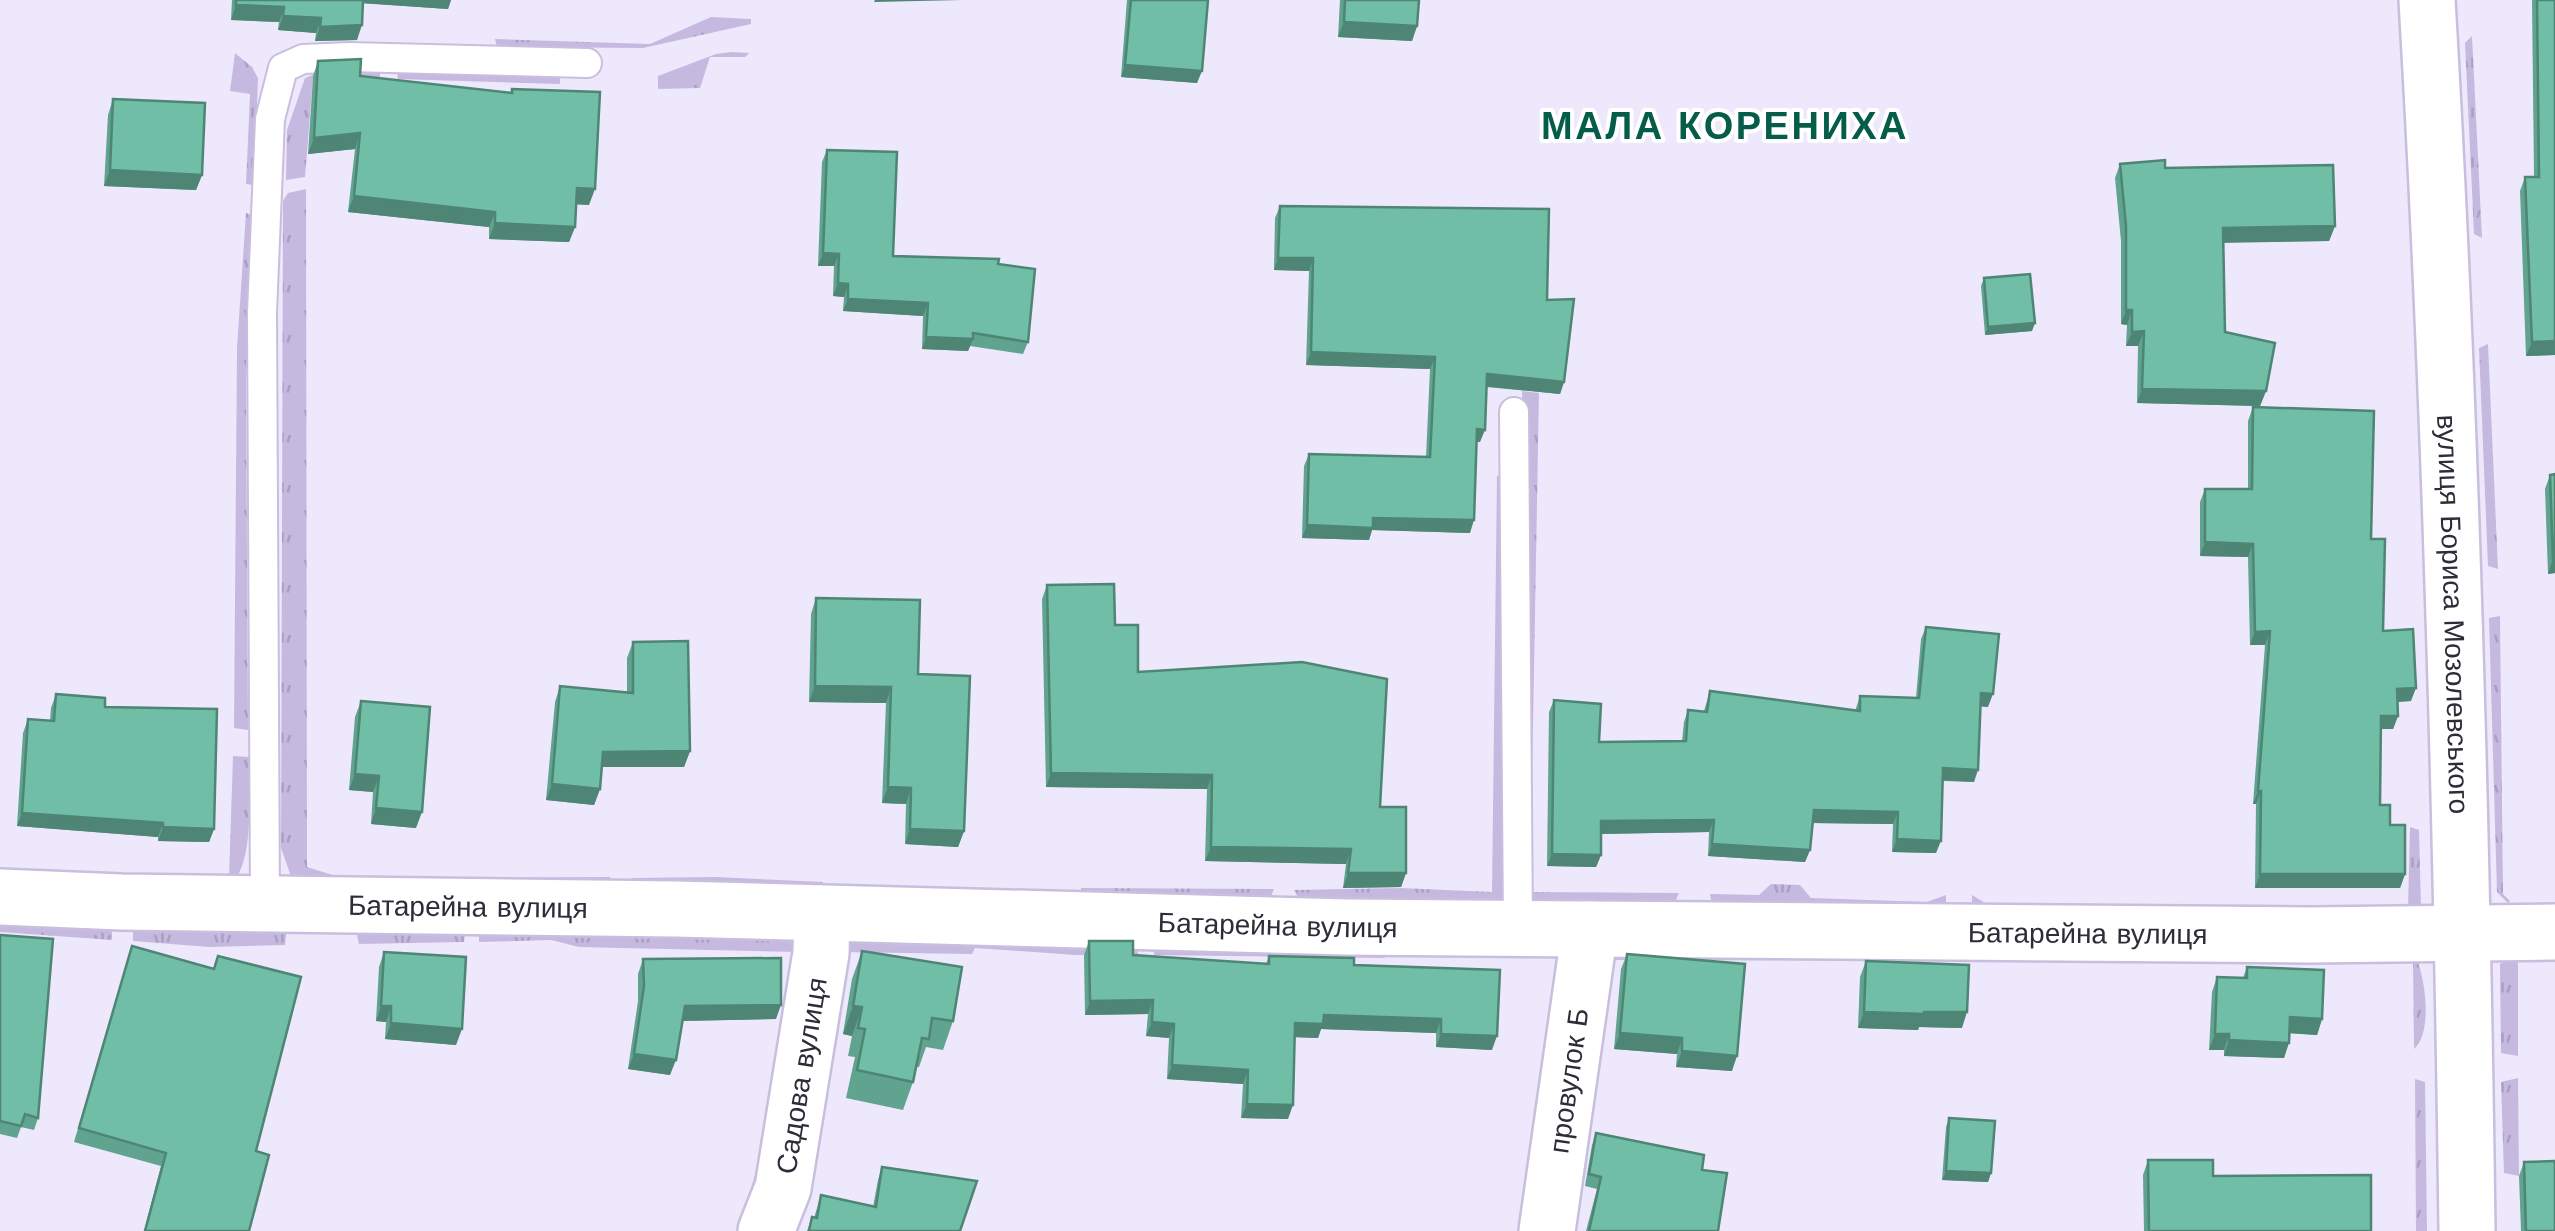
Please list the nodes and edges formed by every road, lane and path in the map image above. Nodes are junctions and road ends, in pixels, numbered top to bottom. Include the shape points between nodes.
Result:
1 (2427, 0) edge
2 (588, 63) dead end
3 (1514, 412) dead end
4 (0, 896) edge
5 (266, 904) junction
6 (822, 915) junction
7 (1518, 927) junction
8 (1590, 929) junction
9 (2555, 932) edge
10 (2463, 933) junction
11 (766, 1231) edge
12 (1547, 1231) edge
13 (2467, 1231) edge

1 - 10 street, вулиця Бориса Мозолевського
2 - 5 lane via 350,57 303,59 283,68 270,118 262,313
3 - 7 lane
4 - 5 street, Батарейна вулиця
5 - 6 street, Батарейна вулиця
6 - 7 street, Батарейна вулиця
6 - 11 street, Садова вулиця via 783,1188
7 - 8 street, Батарейна вулиця
8 - 10 street, Батарейна вулиця
8 - 12 street, провулок Б
9 - 10 street, Батарейна вулиця
10 - 13 street, вулиця Бориса Мозолевського

